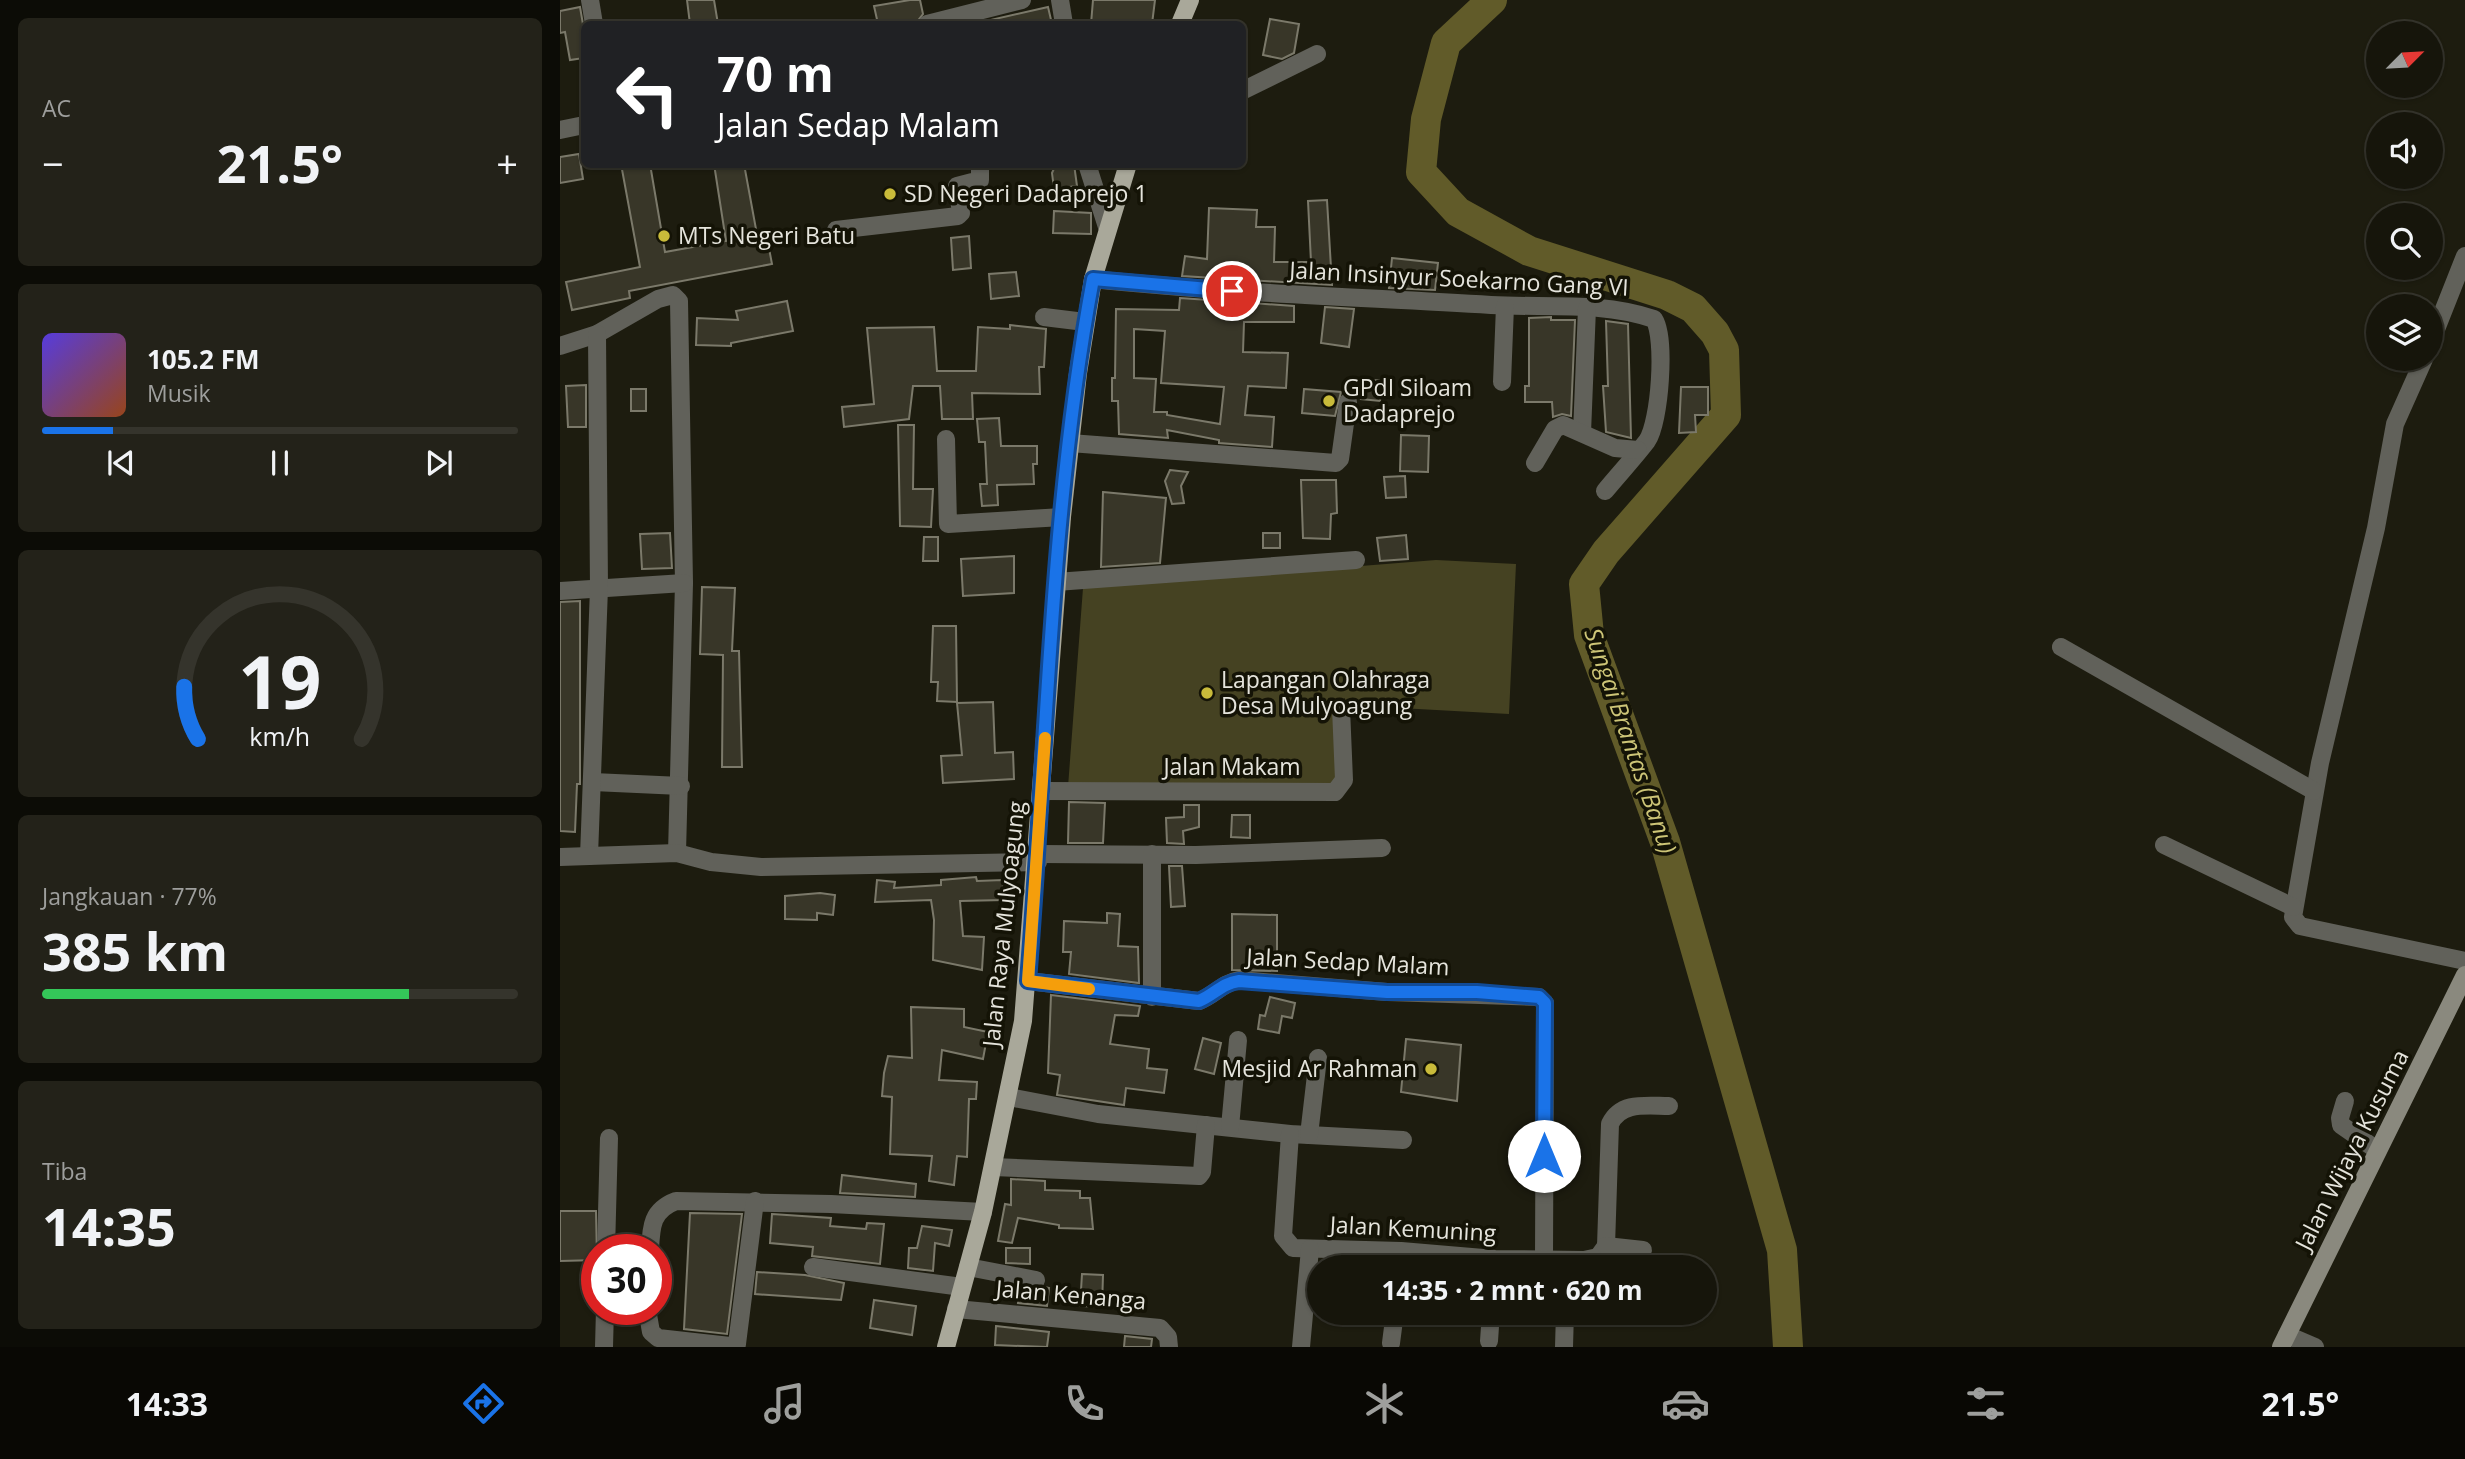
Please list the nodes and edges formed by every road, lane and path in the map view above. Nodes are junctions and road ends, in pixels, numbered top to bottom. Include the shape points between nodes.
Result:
1 (590, 0) edge
2 (1022, 0) edge
3 (1060, 0) edge
4 (1190, 0) edge
5 (594, 21) edge
6 (939, 21) edge
7 (1064, 21) edge
8 (1181, 21) edge
9 (1317, 54) dead end
10 (1246, 89) edge
11 (581, 126) edge
12 (560, 130) edge
13 (980, 168) edge
14 (1088, 168) edge
15 (1127, 168) edge
16 (1107, 227) junction
17 (836, 230) dead end
18 (2465, 256) edge
19 (1093, 279) junction
20 (1505, 306) junction
21 (1587, 308) junction
22 (2443, 312) edge
23 (1044, 317) dead end
24 (1085, 321) junction
25 (597, 334) junction
26 (560, 346) edge
27 (2419, 371) edge
28 (1502, 382) dead end
29 (1348, 402) dead end
30 (1582, 433) junction
31 (946, 439) dead end
32 (1070, 443) junction
33 (1638, 450) junction
34 (1535, 463) dead end
35 (1605, 491) dead end
36 (1062, 517) junction
37 (1356, 560) dead end
38 (1056, 582) junction
39 (684, 583) junction
40 (599, 588) junction
41 (560, 591) edge
42 (2061, 647) dead end
43 (1341, 708) dead end
44 (593, 782) junction
45 (681, 786) junction
46 (1042, 791) junction
47 (2314, 791) junction
48 (2164, 845) dead end
49 (1382, 848) dead end
50 (677, 853) junction
51 (1152, 855) junction
52 (589, 856) junction
53 (560, 858) edge
54 (1038, 858) junction
55 (2293, 907) junction
56 (2460, 963) edge
57 (1028, 981) junction
58 (1153, 997) junction
59 (2460, 1003) edge
60 (1238, 1040) dead end
61 (1318, 1058) dead end
62 (1009, 1097) junction
63 (2345, 1101) dead end
64 (1669, 1107) dead end
65 (1206, 1125) junction
66 (1230, 1127) junction
67 (1290, 1134) junction
68 (1309, 1135) junction
69 (610, 1138) dead end
70 (1403, 1140) dead end
71 (2377, 1150) junction
72 (993, 1167) junction
73 (755, 1201) junction
74 (983, 1212) junction
75 (607, 1234) edge
76 (651, 1234) edge
77 (1606, 1246) junction
78 (1310, 1248) junction
79 (1643, 1250) dead end
80 (1367, 1255) edge
81 (1544, 1255) edge
82 (1596, 1255) edge
83 (813, 1267) dead end
84 (968, 1268) junction
85 (1035, 1280) dead end
86 (962, 1287) junction
87 (956, 1309) junction
88 (605, 1325) edge
89 (650, 1325) edge
90 (1393, 1325) edge
91 (1490, 1325) edge
92 (1565, 1325) edge
93 (1489, 1341) dead end
94 (2284, 1341) edge
95 (1391, 1343) dead end
96 (604, 1347) edge
97 (946, 1347) edge
98 (1168, 1347) edge
99 (1301, 1347) edge
100 (1564, 1347) edge
101 (2315, 1347) edge

1 - 5 street
2 - 6 street
3 - 7 street
4 - 8 main road
9 - 10 street
11 - 12 street
13 - 17 street via 980,180 957,186 958,216
14 - 16 street
15 - 16 main road, Jalan Raya Mulyoagung
16 - 19 main road, Jalan Raya Mulyoagung
18 - 22 street
19 - 20 street, Jalan Insinyur Soekarno Gang VI
19 - 24 main road, Jalan Raya Mulyoagung
20 - 21 street, Jalan Insinyur Soekarno Gang VI
20 - 28 street
21 - 30 street
21 - 33 street, Jalan Insinyur Soekarno Gang VI via 1620,309 1654,319 1661,337 1657,401 1649,435
23 - 24 street
24 - 32 main road, Jalan Raya Mulyoagung
25 - 26 street
25 - 39 street via 659,299 673,295 679,301
25 - 40 street
27 - 47 street via 2395,424 2373,541
29 - 32 street via 1336,463
30 - 33 street via 1615,448
30 - 34 street via 1558,427
31 - 36 street via 947,524
32 - 36 main road, Jalan Raya Mulyoagung
33 - 35 street
36 - 38 main road, Jalan Raya Mulyoagung
37 - 38 street
38 - 46 main road, Jalan Raya Mulyoagung
39 - 40 street
39 - 45 street
40 - 41 street
40 - 44 street
42 - 47 street
43 - 46 street, Jalan Makam via 1344,780 1335,792
44 - 45 street
44 - 52 street
45 - 50 street
46 - 54 main road, Jalan Raya Mulyoagung
47 - 55 street
48 - 55 street
49 - 51 street
50 - 52 street
50 - 54 street via 761,867
51 - 54 street
51 - 58 street
52 - 53 street
54 - 57 main road, Jalan Raya Mulyoagung
55 - 56 street via 2294,922 2300,926
56 - 59 main road, Jalan Wijaya Kusuma
57 - 58 street, Jalan Sedap Malam
57 - 62 main road, Jalan Raya Mulyoagung
58 - 81 street, Jalan Sedap Malam via 1199,1001 1225,984 1239,981 1539,997 1545,1003
59 - 71 main road, Jalan Wijaya Kusuma
60 - 66 street
61 - 68 street
62 - 65 street via 1098,1114
62 - 72 main road, Jalan Raya Mulyoagung
63 - 71 street via 2341,1125
64 - 77 street via 1628,1107 1610,1124
65 - 66 street
65 - 72 street via 1199,1177
66 - 67 street
67 - 68 street
67 - 78 street, Jalan Kemuning via 1283,1236 1293,1248
68 - 70 street
69 - 75 street
71 - 94 main road, Jalan Wijaya Kusuma
72 - 74 main road, Jalan Raya Mulyoagung
73 - 74 street
73 - 76 street via 690,1200 666,1205 652,1221
73 - 89 street via 737,1344 658,1338
74 - 84 main road, Jalan Raya Mulyoagung
77 - 79 street
77 - 82 street, Jalan Kemuning
78 - 80 street, Jalan Kemuning
78 - 99 street
83 - 86 street
84 - 85 street
84 - 86 main road, Jalan Raya Mulyoagung
86 - 87 main road, Jalan Raya Mulyoagung
87 - 97 main road, Jalan Raya Mulyoagung
87 - 98 street, Jalan Kenanga via 1160,1328 1168,1337
88 - 96 street
90 - 95 street
91 - 93 street
92 - 100 street
94 - 101 street

